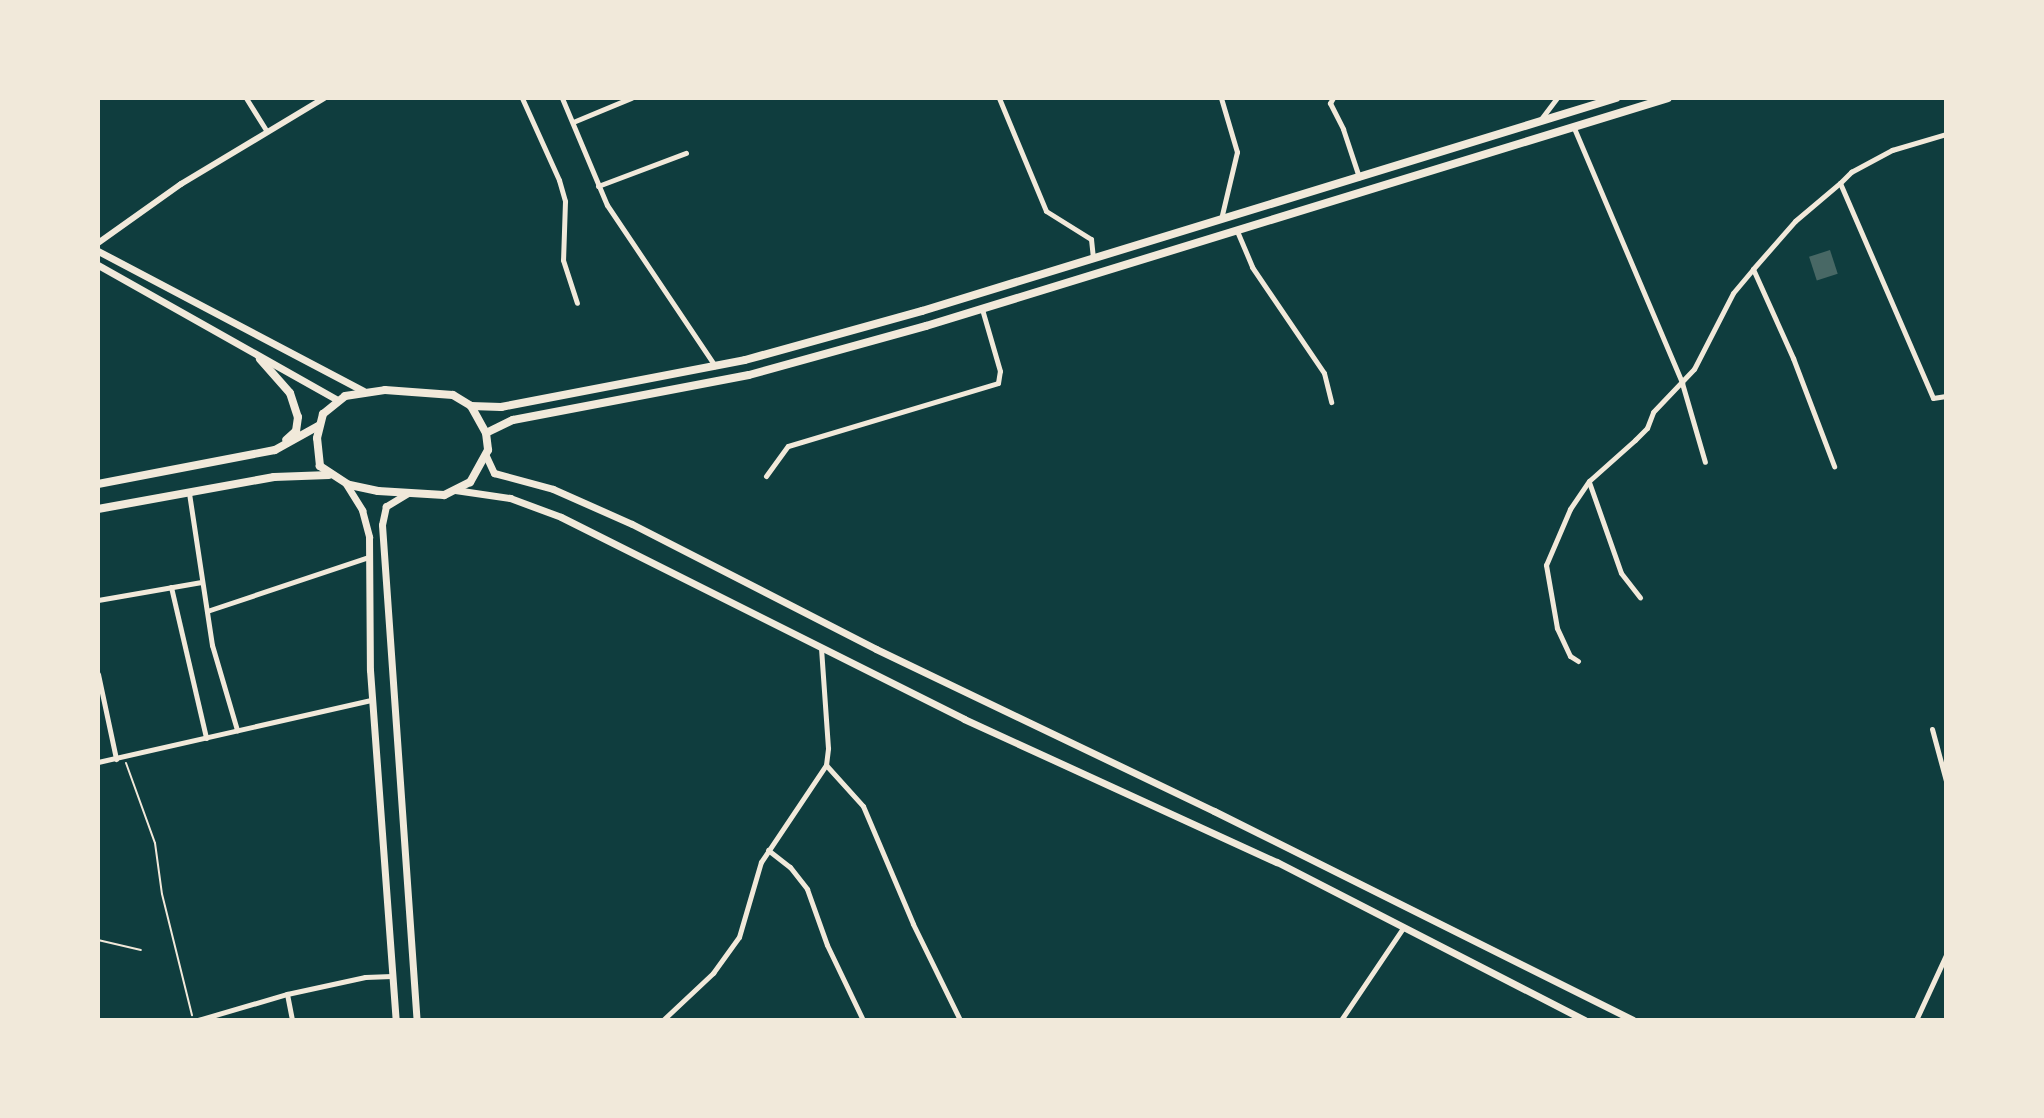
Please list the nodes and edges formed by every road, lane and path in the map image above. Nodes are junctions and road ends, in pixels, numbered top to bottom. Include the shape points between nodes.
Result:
1 (246, 98) edge
2 (324, 98) edge
3 (522, 98) edge
4 (562, 98) edge
5 (631, 98) edge
6 (999, 98) edge
7 (1221, 98) edge
8 (1333, 98) edge
9 (1557, 98) edge
10 (1616, 98) edge
11 (1668, 98) edge
12 (573, 122) junction
13 (1539, 122) junction
14 (1574, 128) junction
15 (266, 130) junction
16 (1946, 134) edge
17 (686, 153) dead end
18 (1359, 177) junction
19 (1840, 183) junction
20 (598, 186) junction
21 (1221, 219) junction
22 (1237, 231) junction
23 (98, 243) edge
24 (98, 251) edge
25 (1093, 259) junction
26 (98, 265) edge
27 (1753, 269) junction
28 (577, 303) dead end
29 (982, 309) junction
30 (260, 359) junction
31 (715, 366) junction
32 (1682, 383) junction
33 (363, 391) junction
34 (1946, 396) edge
35 (338, 400) junction
36 (1331, 402) dead end
37 (471, 406) junction
38 (320, 425) junction
39 (486, 433) junction
40 (275, 450) junction
41 (486, 456) junction
42 (1705, 462) dead end
43 (1834, 466) dead end
44 (329, 475) junction
45 (766, 476) dead end
46 (1589, 481) junction
47 (344, 482) junction
48 (98, 484) edge
49 (455, 490) junction
50 (189, 493) junction
51 (408, 493) junction
52 (98, 509) edge
53 (368, 557) junction
54 (201, 582) junction
55 (171, 587) junction
56 (1640, 597) dead end
57 (98, 600) edge
58 (207, 611) junction
59 (821, 648) junction
60 (1578, 661) dead end
61 (98, 674) edge
62 (372, 700) junction
63 (1932, 729) dead end
64 (237, 730) junction
65 (206, 738) junction
66 (124, 758) junction
67 (116, 759) junction
68 (98, 762) edge
69 (826, 765) junction
70 (1946, 781) edge
71 (768, 850) junction
72 (1403, 928) junction
73 (98, 940) edge
74 (141, 950) dead end
75 (1946, 955) edge
76 (393, 976) junction
77 (287, 994) junction
78 (196, 1020) edge
79 (292, 1020) edge
80 (396, 1020) edge
81 (417, 1020) edge
82 (663, 1020) edge
83 (863, 1020) edge
84 (960, 1020) edge
85 (1341, 1020) edge
86 (1585, 1020) edge
87 (1633, 1020) edge
88 (1916, 1020) edge

1 - 15 street
2 - 15 street
3 - 28 street via 565,201 563,260
4 - 12 street
5 - 12 street
6 - 25 street via 1046,211 1091,239
7 - 21 street via 1237,152
8 - 18 street via 1330,103
9 - 13 street
10 - 13 main road
11 - 14 main road
12 - 20 street
13 - 18 main road
14 - 22 main road
14 - 32 street
15 - 23 street
16 - 19 street via 1892,150
17 - 20 street
18 - 21 main road
19 - 27 street via 1795,221
19 - 34 street via 1933,398
20 - 31 street
21 - 25 main road
22 - 29 main road
22 - 36 street via 1252,267 1324,373
24 - 33 main road
25 - 31 main road
26 - 30 main road
27 - 32 street via 1733,293
27 - 43 street
29 - 39 main road via 749,375 513,420
29 - 45 street via 1000,371 998,383 788,446
30 - 35 main road
30 - 40 main road via 290,393 298,417 296,431
31 - 37 main road via 501,407
32 - 42 street
32 - 46 street via 1653,412 1647,428
33 - 35 main road
33 - 37 main road via 453,395
35 - 38 main road
37 - 39 main road
38 - 40 main road
38 - 44 main road via 317,454
39 - 41 main road
40 - 48 main road
41 - 49 main road via 470,482
41 - 87 main road via 494,473 553,489 632,524
44 - 47 main road
44 - 50 main road via 274,477
46 - 56 street via 1621,573
46 - 60 street via 1570,509 1546,565 1557,628 1570,656
47 - 51 main road
47 - 53 main road via 362,510
49 - 51 main road via 444,495
49 - 59 main road via 510,498 561,517
50 - 52 main road
50 - 54 street
51 - 81 main road via 386,506 382,525
53 - 58 street
53 - 62 main road
54 - 55 street
54 - 58 street
55 - 57 street
55 - 65 street
58 - 64 street
59 - 69 street
59 - 72 main road via 1277,862
61 - 67 street
62 - 64 street
62 - 76 main road
63 - 70 street
64 - 65 street
65 - 66 street
66 - 67 street
66 - 78 path via 155,843 162,894
67 - 68 street
69 - 71 street
69 - 84 street via 863,806
71 - 82 street via 739,937 713,973
71 - 83 street via 807,889
72 - 85 street
72 - 86 main road
73 - 74 path
75 - 88 street
76 - 77 street
76 - 80 main road
77 - 78 street
77 - 79 street

